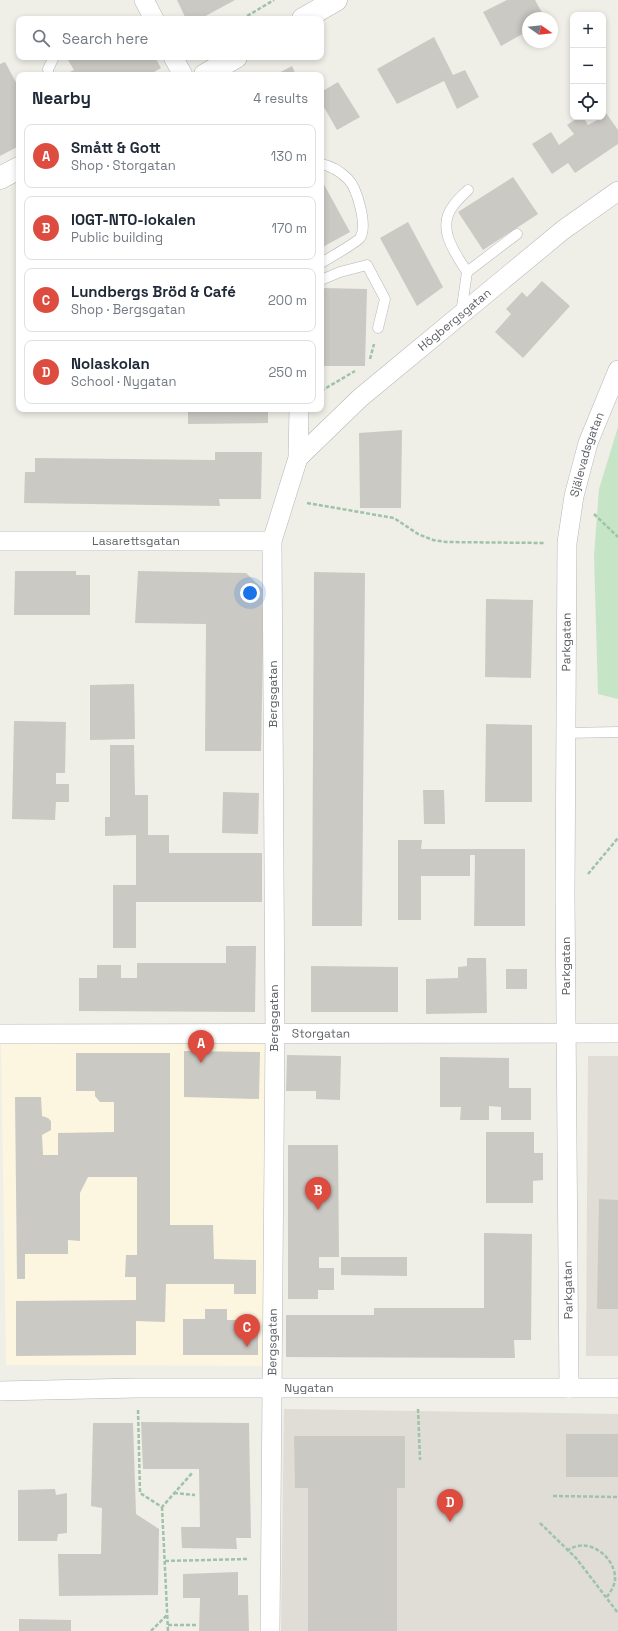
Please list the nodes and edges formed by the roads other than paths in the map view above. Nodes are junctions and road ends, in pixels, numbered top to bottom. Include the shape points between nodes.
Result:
1 (144, 0) edge
2 (336, 0) edge
3 (152, 16) edge
4 (308, 16) edge
5 (52, 60) edge
6 (175, 60) edge
7 (231, 60) edge
8 (48, 72) edge
9 (181, 72) edge
10 (210, 72) edge
11 (324, 165) edge
12 (16, 170) edge
13 (0, 178) edge
14 (468, 190) dead end
15 (618, 192) edge
16 (518, 234) dead end
17 (324, 261) edge
18 (467, 272) junction
19 (324, 279) edge
20 (461, 314) junction
21 (378, 328) road end
22 (618, 370) edge
23 (299, 412) edge
24 (298, 458) junction
25 (0, 541) edge
26 (272, 541) junction
27 (567, 543) joint
28 (618, 732) edge
29 (565, 733) junction
30 (618, 1032) edge
31 (274, 1033) junction
32 (566, 1033) junction
33 (0, 1034) edge
34 (569, 1388) junction
35 (618, 1388) edge
36 (273, 1389) junction
37 (0, 1391) edge
38 (270, 1631) edge

1 - 3 street
2 - 4 street
5 - 8 lane
6 - 9 street
7 - 10 street
11 - 17 lane via 349,179 361,207 364,227 360,238
12 - 13 street
14 - 18 lane via 452,206 446,221 449,243
15 - 20 street, Högbergsgatan via 563,230
16 - 18 lane
18 - 20 lane
19 - 21 lane via 367,265 385,298
20 - 24 street, Högbergsgatan via 360,398
22 - 27 street, Själevadsgatan via 588,443 574,496
23 - 24 street, Bergsgatan
24 - 26 street, Bergsgatan
25 - 26 street, Lasarettsgatan
26 - 31 street, Bergsgatan
27 - 29 street, Parkgatan
28 - 29 lane
29 - 32 street, Parkgatan
30 - 32 street, Storgatan
31 - 32 street, Storgatan
31 - 33 street, Storgatan
31 - 36 street, Bergsgatan
32 - 34 street, Parkgatan
34 - 35 street, Nygatan
34 - 36 street, Nygatan
36 - 37 street, Nygatan
36 - 38 street, Bergsgatan

